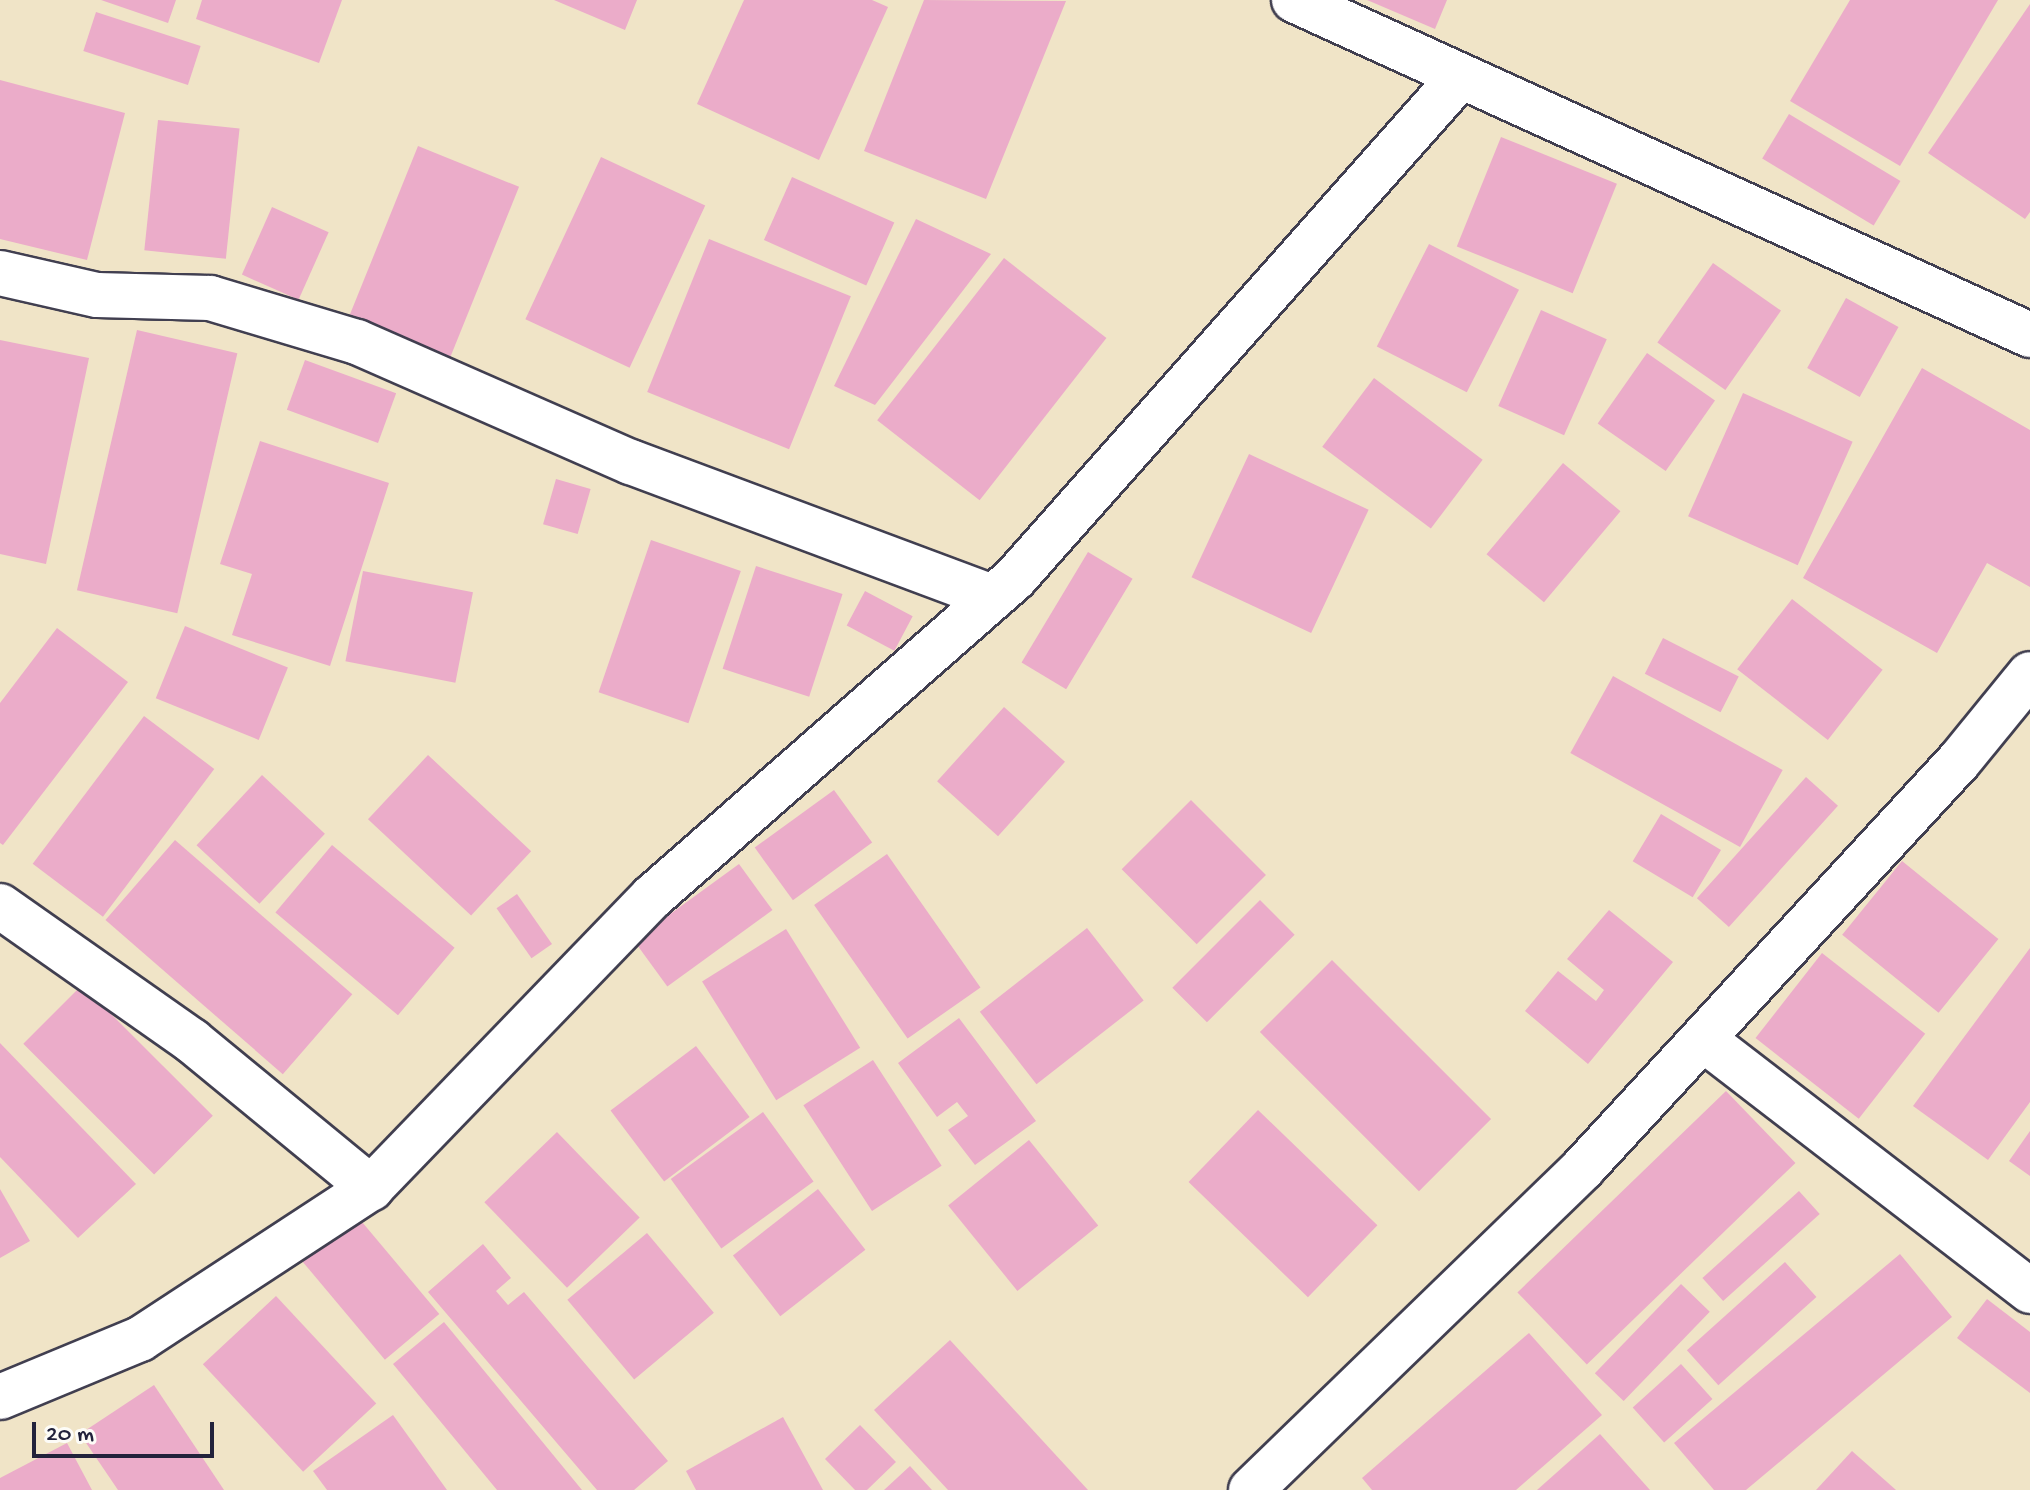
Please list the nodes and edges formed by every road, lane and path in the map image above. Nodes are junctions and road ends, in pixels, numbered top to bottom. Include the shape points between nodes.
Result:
1 (1294, 0) edge
2 (1460, 77) junction
3 (0, 273) edge
4 (2030, 335) edge
5 (993, 597) junction
6 (2030, 674) edge
7 (0, 906) edge
8 (1703, 1039) junction
9 (371, 1188) junction
10 (2030, 1291) edge
11 (0, 1397) edge
12 (1251, 1490) edge

1 - 2 street
2 - 4 street
2 - 5 street
3 - 5 street via 97,295 210,298 357,342 631,462
5 - 9 street via 652,897
6 - 8 street via 1959,761
7 - 9 street via 192,1041
8 - 10 street
8 - 12 street via 1583,1168
9 - 11 street via 140,1339

